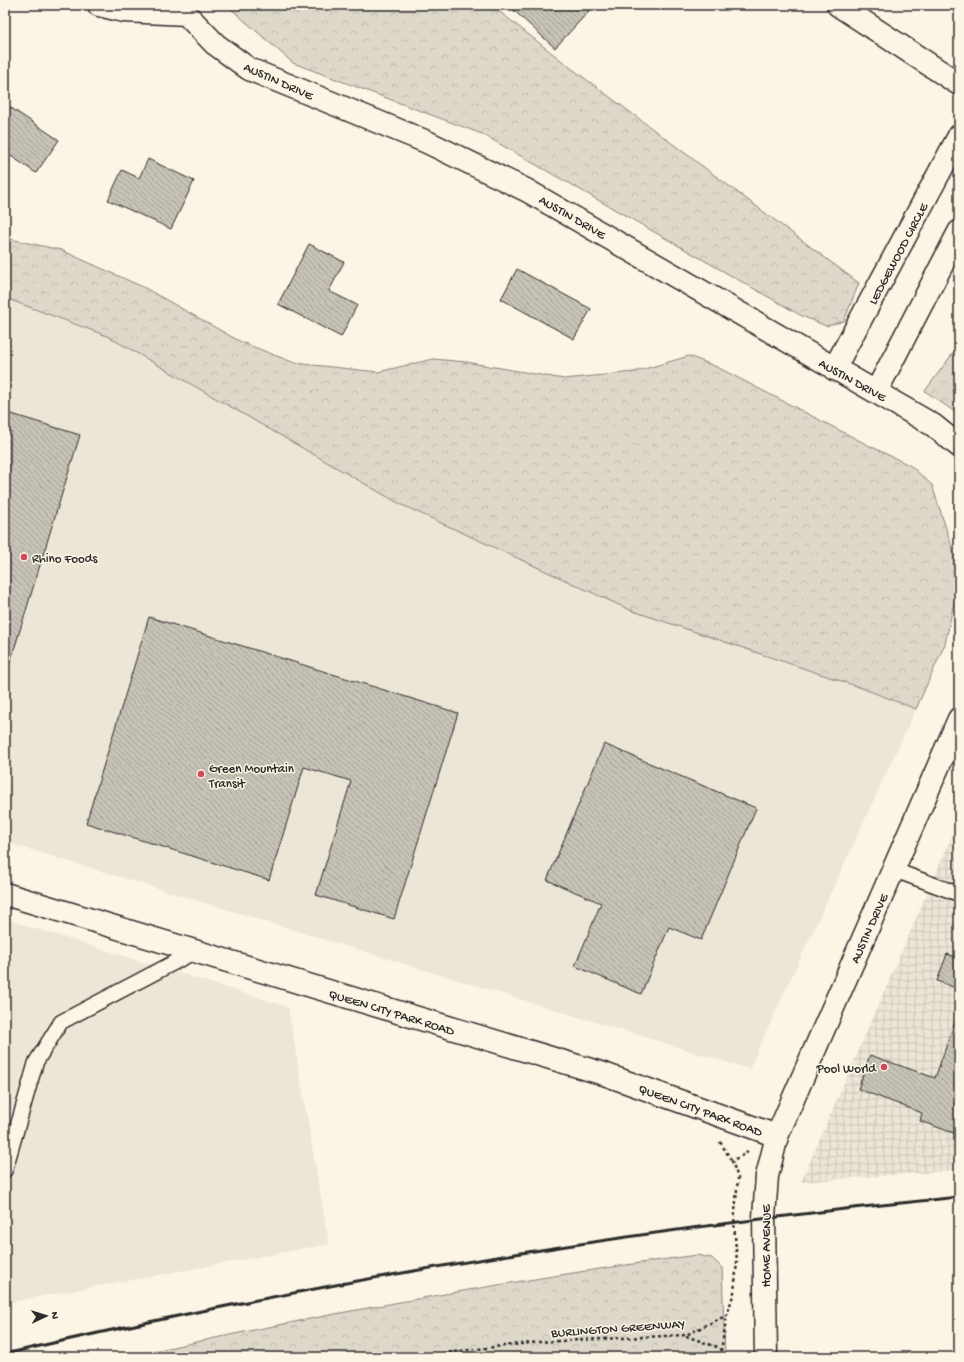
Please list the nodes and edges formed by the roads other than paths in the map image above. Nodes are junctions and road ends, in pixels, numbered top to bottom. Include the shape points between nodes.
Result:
1 (99, 5) edge
2 (838, 5) edge
3 (184, 9) edge
4 (959, 84) edge
5 (959, 136) edge
6 (959, 232) edge
7 (834, 369) junction
8 (876, 392) junction
9 (959, 446) edge
10 (959, 719) edge
11 (894, 870) junction
12 (5, 894) edge
13 (959, 894) edge
14 (196, 951) junction
15 (777, 1136) junction
16 (5, 1170) edge
17 (766, 1357) edge

1 - 3 street via 124,11
2 - 4 street
3 - 7 street, AUSTIN DRIVE via 216,44 249,69 427,142 502,177 558,207
5 - 7 street, LEDGEWOOD CIRCLE
6 - 8 street
7 - 8 street, AUSTIN DRIVE
8 - 9 street, AUSTIN DRIVE via 933,424
10 - 11 street, AUSTIN DRIVE
11 - 13 lane
11 - 15 street, AUSTIN DRIVE
12 - 14 street, QUEEN CITY PARK ROAD
14 - 15 street, QUEEN CITY PARK ROAD via 604,1074
14 - 16 lane via 61,1022 36,1062
15 - 17 street, HOME AVENUE via 767,1176 764,1217

